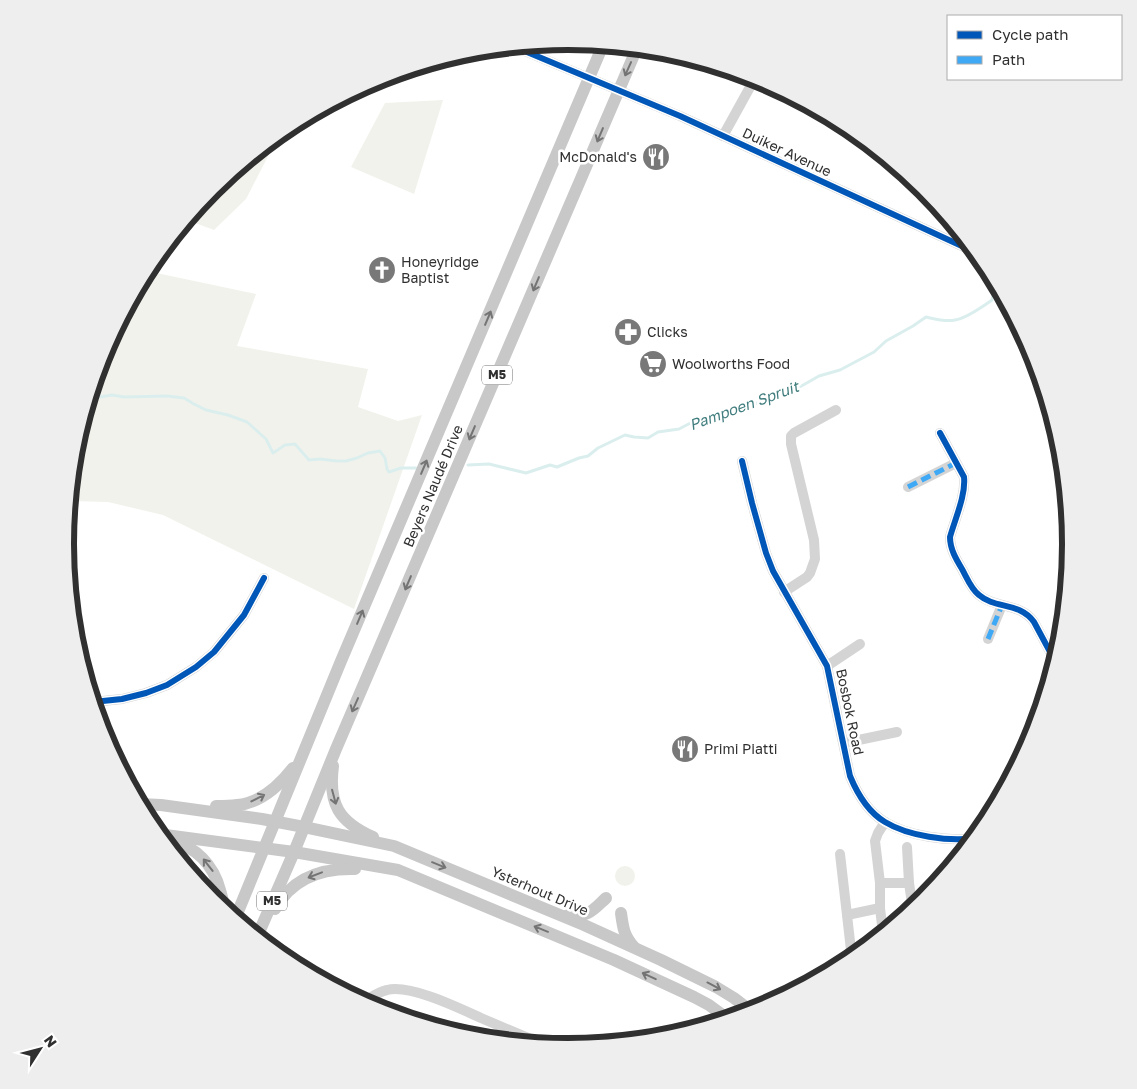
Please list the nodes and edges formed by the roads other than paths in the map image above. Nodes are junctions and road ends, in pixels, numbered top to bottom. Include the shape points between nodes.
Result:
1 (601, 51) edge
2 (529, 52) edge
3 (634, 54) edge
4 (590, 77) junction
5 (751, 85) edge
6 (619, 90) junction
7 (723, 136) junction
8 (964, 247) edge
9 (836, 410) dead end
10 (940, 433) dead end
11 (742, 461) dead end
12 (956, 463) junction
13 (908, 487) dead end
14 (264, 578) dead end
15 (784, 592) junction
16 (1002, 605) junction
17 (988, 639) dead end
18 (860, 644) dead end
19 (1050, 653) edge
20 (827, 666) junction
21 (100, 701) edge
22 (897, 732) dead end
23 (309, 741) junction
24 (844, 743) junction
25 (336, 749) junction
26 (148, 805) edge
27 (176, 807) junction
28 (275, 821) junction
29 (885, 822) junction
30 (304, 827) junction
31 (169, 836) edge
32 (966, 839) edge
33 (172, 840) edge
34 (394, 846) junction
35 (906, 847) dead end
36 (264, 848) junction
37 (294, 852) junction
38 (840, 854) dead end
39 (398, 870) junction
40 (909, 882) junction
41 (880, 883) junction
42 (222, 897) edge
43 (606, 898) dead end
44 (912, 900) edge
45 (880, 908) junction
46 (238, 912) edge
47 (553, 913) junction
48 (621, 913) dead end
49 (847, 915) junction
50 (883, 926) edge
51 (261, 932) edge
52 (261, 932) edge
53 (635, 949) junction
54 (851, 950) edge
55 (371, 997) edge
56 (734, 998) junction
57 (747, 1005) edge
58 (745, 1006) edge
59 (721, 1015) edge
60 (527, 1037) edge

1 - 4 main road, Beyers Naudé Drive / M5
2 - 4 street, Duiker Avenue
3 -> 6 main road, Beyers Naudé Drive / M5
4 - 6 street, Duiker Avenue
23 -> 4 main road, Beyers Naudé Drive / M5
5 - 7 street
6 - 7 street, Duiker Avenue
6 -> 25 main road, Beyers Naudé Drive / M5
7 - 8 street, Duiker Avenue
9 - 15 street via 791,436 814,540 815,559 807,577
10 - 12 street
11 - 15 street, Bosbok Road via 766,553
12 - 13 street
12 - 16 street via 964,477 964,488 950,536 951,547 979,596
14 - 21 street via 244,615 214,652 196,667 167,685 146,693
15 - 20 street, Bosbok Road
16 - 17 street
16 - 19 street via 1030,616
18 - 20 street
20 - 24 street, Bosbok Road
22 - 24 street
27 -> 23 main road via 238,805 254,800 283,780
23 - 28 main road, Beyers Naudé Drive / M5
24 - 29 street, Bosbok Road via 856,790
25 - 30 main road, Beyers Naudé Drive / M5
25 -> 34 main road via 331,789 342,817 365,834
26 - 27 main road
27 - 28 main road, Ysterhout Drive
28 - 30 main road, Ysterhout Drive
28 - 36 main road, Beyers Naudé Drive / M5
29 - 32 street, Bosbok Road via 937,838
29 - 41 street via 875,841
30 - 34 main road, Ysterhout Drive
30 - 37 main road, Beyers Naudé Drive / M5
31 - 36 main road
42 -> 33 main road via 216,877 200,855
34 -> 47 main road, Ysterhout Drive
35 - 40 street
36 - 37 main road
36 - 46 main road, Beyers Naudé Drive / M5
37 - 39 main road
37 - 51 main road, Beyers Naudé Drive / M5
38 - 49 street
39 -> 52 main road via 341,868 311,876 290,888 280,899
59 -> 39 main road via 694,996 614,960
40 - 41 street
40 - 44 street
41 - 45 street
43 - 47 main road via 584,915
45 - 49 street
45 - 50 street
47 - 53 main road, Ysterhout Drive
48 - 53 main road via 624,932
49 - 54 street
53 -> 56 main road, Ysterhout Drive
55 - 60 street via 388,990 415,992
56 - 57 main road
56 - 58 main road, Ysterhout Drive

